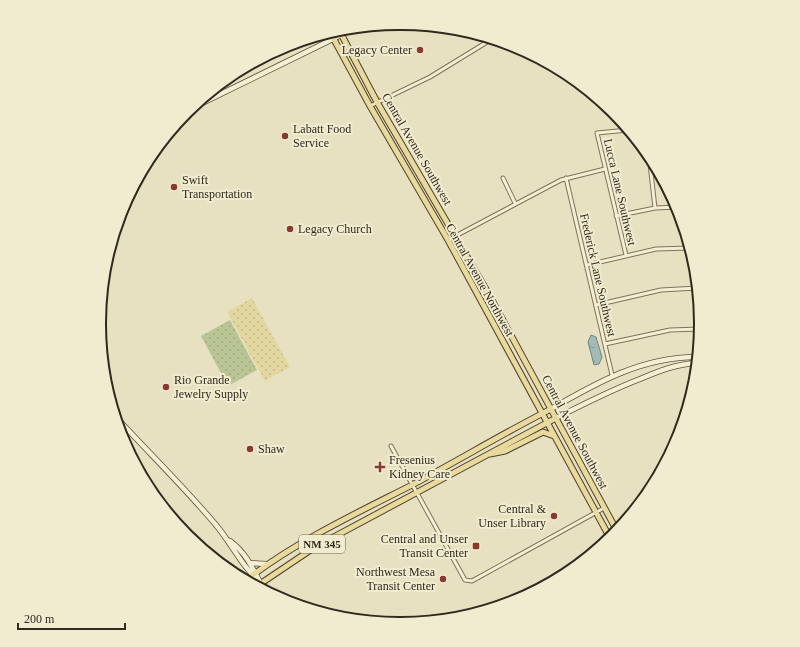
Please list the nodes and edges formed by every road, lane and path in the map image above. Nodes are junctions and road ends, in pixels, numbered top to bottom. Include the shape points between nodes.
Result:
1 (342, 36) edge
2 (333, 38) joint
3 (485, 43) edge
4 (358, 66) junction
5 (350, 69) junction
6 (212, 98) edge
7 (377, 102) junction
8 (370, 106) junction
9 (622, 131) edge
10 (605, 169) junction
11 (651, 172) edge
12 (503, 178) dead end
13 (566, 178) junction
14 (515, 203) junction
15 (669, 207) edge
16 (655, 208) junction
17 (616, 216) junction
18 (456, 235) junction
19 (448, 240) junction
20 (683, 248) edge
21 (626, 255) junction
22 (587, 265) junction
23 (691, 288) edge
24 (596, 305) junction
25 (694, 329) edge
26 (605, 344) junction
27 (691, 358) edge
28 (691, 364) edge
29 (612, 376) junction
30 (551, 409) junction
31 (542, 414) junction
32 (556, 418) junction
33 (547, 422) junction
34 (126, 427) edge
35 (554, 437) junction
36 (391, 446) dead end
37 (485, 455) junction
38 (412, 484) junction
39 (417, 492) junction
40 (604, 508) junction
41 (595, 512) junction
42 (614, 525) edge
43 (607, 532) edge
44 (229, 540) junction
45 (250, 563) junction
46 (266, 564) junction
47 (254, 574) junction
48 (251, 577) edge
49 (257, 580) edge
50 (262, 583) edge

1 - 4 main road, Central Avenue Southwest
2 - 5 main road, Central Avenue Northwest
2 - 6 street
3 - 7 street via 434,75
4 - 5 main road
4 - 7 main road, Central Avenue Southwest
5 - 8 main road, Central Avenue Northwest
7 - 8 street
7 - 18 main road, Central Avenue Southwest
8 - 19 main road, Central Avenue Northwest
9 - 10 street, Lucca Lane Southwest via 597,133
10 - 13 street
10 - 17 street, Lucca Lane Southwest
11 - 16 street
12 - 14 street
13 - 14 street
13 - 22 street, Frederick Lane Southwest
14 - 18 street
15 - 16 street
16 - 17 street
17 - 21 street, Lucca Lane Southwest
18 - 19 street
18 - 30 main road, Central Avenue Southwest
19 - 31 main road, Central Avenue Northwest
20 - 21 street via 656,249
21 - 22 street
22 - 24 street, Frederick Lane Southwest
23 - 24 street via 661,290
24 - 26 street, Frederick Lane Southwest
25 - 26 street via 665,330
26 - 29 street, Frederick Lane Southwest
27 - 29 street via 636,366
28 - 32 street via 655,372 598,396
29 - 30 street
30 - 31 main road, NM 345
30 - 32 main road, Central Avenue Southwest
31 - 33 main road, Central Avenue Northwest
31 - 38 main road, NM 345
32 - 33 main road, NM 345
32 - 40 main road, Central Avenue Southwest
33 - 35 main road, Central Avenue Northwest
33 - 37 main road, NM 345
34 - 44 street
35 - 37 main road via 543,432 505,452
35 - 41 main road, Central Avenue Northwest
36 - 38 street
37 - 39 main road, NM 345
38 - 39 street
38 - 46 main road, NM 345 via 312,535
39 - 41 street via 462,578 468,581
39 - 50 main road, NM 345 via 316,547
40 - 41 street
40 - 42 main road, Central Avenue Southwest
41 - 43 main road, Central Avenue Northwest
44 - 45 street
44 - 47 street
45 - 46 street
45 - 47 street
46 - 47 main road, NM 345
47 - 48 main road, NM 345
47 - 49 street

